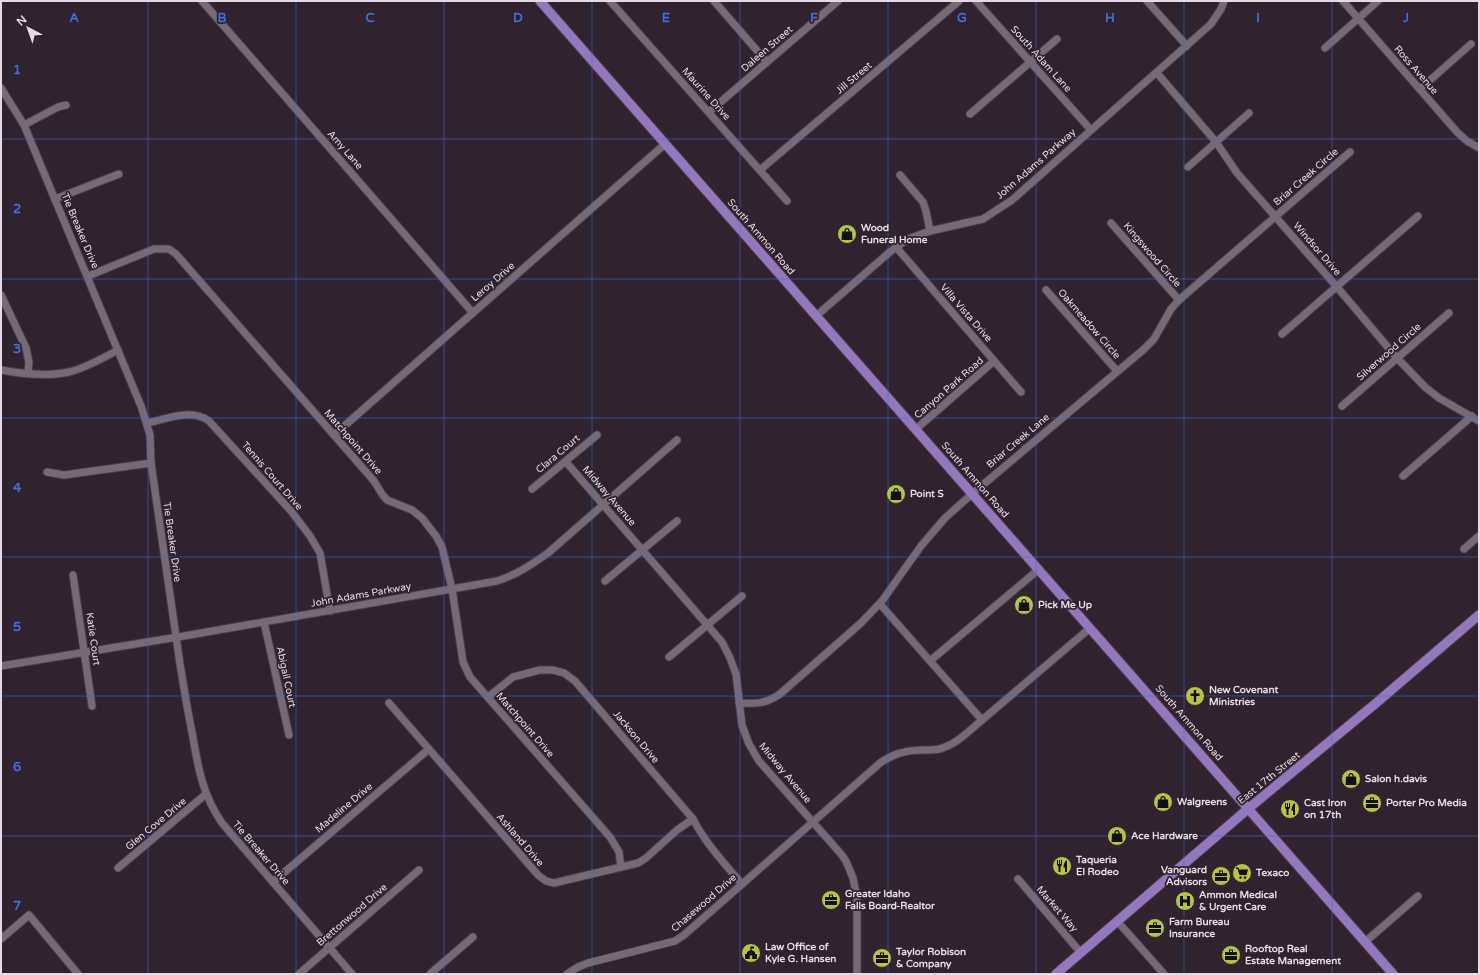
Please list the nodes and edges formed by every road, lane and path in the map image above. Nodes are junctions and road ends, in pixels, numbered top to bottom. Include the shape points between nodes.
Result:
1 (202, 1) edge
2 (540, 1) edge
3 (610, 1) edge
4 (714, 1) edge
5 (838, 1) edge
6 (959, 1) edge
7 (976, 1) edge
8 (1147, 1) edge
9 (1224, 1) edge
10 (1343, 1) edge
11 (1378, 1) edge
12 (1358, 19) junction
13 (1057, 39) dead end
14 (1471, 44) dead end
15 (1187, 46) junction
16 (1325, 48) dead end
17 (767, 62) junction
18 (1031, 62) junction
19 (1157, 73) junction
20 (1, 88) edge
21 (1420, 89) junction
22 (66, 105) dead end
23 (709, 112) junction
24 (1249, 113) dead end
25 (970, 114) dead end
26 (24, 124) junction
27 (1091, 130) junction
28 (1216, 142) junction
29 (665, 144) junction
30 (1479, 148) edge
31 (1350, 152) dead end
32 (1188, 167) dead end
33 (760, 170) junction
34 (119, 174) dead end
35 (900, 175) dead end
36 (55, 199) junction
37 (787, 201) dead end
38 (1418, 216) dead end
39 (1275, 217) junction
40 (1111, 223) dead end
41 (930, 231) junction
42 (896, 247) junction
43 (88, 276) junction
44 (1337, 287) junction
45 (1046, 290) dead end
46 (1, 295) edge
47 (1179, 300) junction
48 (473, 313) junction
49 (1449, 313) dead end
50 (816, 316) junction
51 (1282, 334) dead end
52 (118, 350) junction
53 (1397, 358) junction
54 (994, 361) junction
55 (1, 370) edge
56 (1117, 371) junction
57 (28, 373) junction
58 (1021, 392) dead end
59 (1342, 406) dead end
60 (1472, 416) junction
61 (1479, 421) edge
62 (147, 423) junction
63 (916, 429) junction
64 (334, 435) junction
65 (597, 435) dead end
66 (677, 440) dead end
67 (566, 462) junction
68 (151, 463) junction
69 (47, 472) dead end
70 (1403, 476) dead end
71 (532, 489) dead end
72 (972, 494) junction
73 (603, 504) junction
74 (677, 521) dead end
75 (1479, 536) edge
76 (1464, 549) dead end
77 (642, 550) junction
78 (1038, 570) junction
79 (73, 575) dead end
80 (605, 581) dead end
81 (452, 589) junction
82 (742, 596) dead end
83 (880, 604) junction
84 (330, 611) junction
85 (1479, 615) edge
86 (264, 622) junction
87 (707, 625) junction
88 (1090, 628) junction
89 (176, 637) junction
90 (85, 653) junction
91 (669, 657) dead end
92 (930, 661) junction
93 (1, 666) edge
94 (488, 697) junction
95 (389, 703) dead end
96 (739, 703) junction
97 (92, 706) dead end
98 (982, 720) junction
99 (288, 736) dead end
100 (429, 749) junction
101 (206, 794) junction
102 (1249, 808) junction
103 (693, 819) junction
104 (813, 822) junction
105 (621, 867) junction
106 (118, 868) dead end
107 (418, 870) dead end
108 (1018, 879) dead end
109 (273, 882) junction
110 (742, 884) junction
111 (1418, 896) dead end
112 (1118, 922) junction
113 (473, 936) dead end
114 (1, 939) edge
115 (1365, 942) junction
116 (329, 947) junction
117 (1082, 952) junction
118 (78, 974) edge
119 (299, 974) edge
120 (352, 974) edge
121 (430, 974) edge
122 (567, 974) edge
123 (857, 974) edge
124 (1056, 974) edge
125 (1164, 974) edge
126 (1393, 974) edge

1 - 48 street, Amy Lane
2 - 29 main road, South Ammon Road
3 - 23 street, Maurine Drive
4 - 17 street
5 - 17 street, Daleen Street
6 - 33 street, Jill Street
7 - 18 street, South Adam Lane
8 - 15 street
9 - 15 street, John Adams Parkway via 1211,24
10 - 12 street, Ross Avenue
11 - 12 street
12 - 16 street
12 - 21 street, Ross Avenue
13 - 18 street
14 - 21 street
15 - 19 street, John Adams Parkway
17 - 23 street, Daleen Street
18 - 25 street
18 - 27 street, South Adam Lane
19 - 27 street, John Adams Parkway
19 - 28 street, Windsor Drive
20 - 26 street, Tie Breaker Drive
21 - 30 street, Ross Avenue via 1457,132
22 - 26 street
23 - 33 street, Maurine Drive
24 - 28 street
26 - 36 street, Tie Breaker Drive
27 - 41 street, John Adams Parkway via 993,214 983,219
28 - 32 street
28 - 39 street, Windsor Drive via 1237,173
29 - 48 street, Leroy Drive
29 - 50 main road, South Ammon Road
31 - 39 street, Briar Creek Circle
33 - 37 street, Maurine Drive
34 - 36 street
35 - 41 street via 923,202
36 - 43 street, Tie Breaker Drive
38 - 44 street
39 - 44 street, Windsor Drive
39 - 47 street, Briar Creek Lane
40 - 47 street, Kingswood Circle
41 - 42 street, John Adams Parkway via 912,237
42 - 50 street, John Adams Parkway
42 - 54 street, Villa Vista Drive
43 - 52 street, Tie Breaker Drive
43 - 64 street, Matchpoint Drive via 154,249 169,249
44 - 51 street
44 - 53 street, Windsor Drive
45 - 56 street, Oakmeadow Circle
46 - 57 street via 26,348
47 - 56 street, Briar Creek Lane via 1154,339
48 - 64 street, Leroy Drive
49 - 53 street, Silverwood Circle
50 - 63 main road, South Ammon Road
52 - 57 street via 71,372
52 - 62 street, Tie Breaker Drive
53 - 59 street, Silverwood Circle
53 - 60 street, Windsor Drive via 1438,398
54 - 58 street, Villa Vista Drive
54 - 63 street, Canyon Park Road
55 - 57 street
56 - 72 street, Briar Creek Lane
60 - 61 street, Windsor Drive
60 - 70 street
62 - 68 street, Tie Breaker Drive
62 - 84 street, Tennis Court Drive via 188,414 203,416 209,421 291,511 310,536 320,553
63 - 72 main road, South Ammon Road
64 - 81 street, Matchpoint Drive via 387,500 412,510 429,527 442,547
65 - 67 street, Clara Court
66 - 73 street, John Adams Parkway
67 - 71 street, Clara Court
67 - 73 street, Midway Avenue
68 - 69 street via 64,475
68 - 89 street, Tie Breaker Drive
72 - 78 main road, South Ammon Road
72 - 83 street, Briar Creek Lane via 945,518 921,546
73 - 77 street, Midway Avenue
73 - 81 street, John Adams Parkway via 548,553 527,568 512,576
74 - 77 street
75 - 76 street
77 - 80 street
77 - 87 street, Midway Avenue
78 - 88 main road, South Ammon Road
78 - 92 street
79 - 90 street, Katie Court
81 - 84 street, John Adams Parkway
81 - 94 street, Matchpoint Drive via 463,662 470,677
82 - 87 street
83 - 92 street
83 - 96 street, Briar Creek Lane via 861,624 780,694 768,702
84 - 86 street, John Adams Parkway
85 - 102 main road, East 17th Street
86 - 89 street, John Adams Parkway
86 - 99 street, Abigail Court
87 - 91 street
87 - 96 street, Midway Avenue via 722,642 730,658 736,674
88 - 98 street, Chasewood Drive
88 - 102 main road, South Ammon Road
89 - 90 street, John Adams Parkway
89 - 101 street, Tie Breaker Drive via 195,753
90 - 93 street, John Adams Parkway
90 - 97 street, Katie Court
92 - 98 street
94 - 103 street, Jackson Drive via 513,677 540,670 564,673 575,681
94 - 105 street, Matchpoint Drive via 610,837 620,852
95 - 100 street, Ashland Drive
96 - 104 street, Midway Avenue via 742,725 759,761
98 - 104 street, Chasewood Drive via 949,746 893,755 880,763
100 - 105 street, Ashland Drive via 538,875 546,881 554,883
100 - 109 street, Madeline Drive
101 - 106 street, Glen Cove Drive
101 - 109 street, Tie Breaker Drive via 222,823
102 - 112 main road, East 17th Street
102 - 115 main road, South Ammon Road
103 - 105 street, Ashland Drive via 646,858
103 - 110 street, Jackson Drive via 709,845
104 - 110 street, Chasewood Drive
104 - 123 street, Midway Avenue via 841,854 853,878 857,898
107 - 116 street, Brettonwood Drive
108 - 117 street, Market Way
109 - 116 street, Tie Breaker Drive
110 - 122 street, Chasewood Drive via 675,941 588,963
111 - 115 street
112 - 117 main road, East 17th Street
112 - 125 street
113 - 121 street
114 - 118 street via 29,915
115 - 126 main road, South Ammon Road
116 - 119 street, Brettonwood Drive
116 - 120 street, Tie Breaker Drive
117 - 124 main road, East 17th Street

